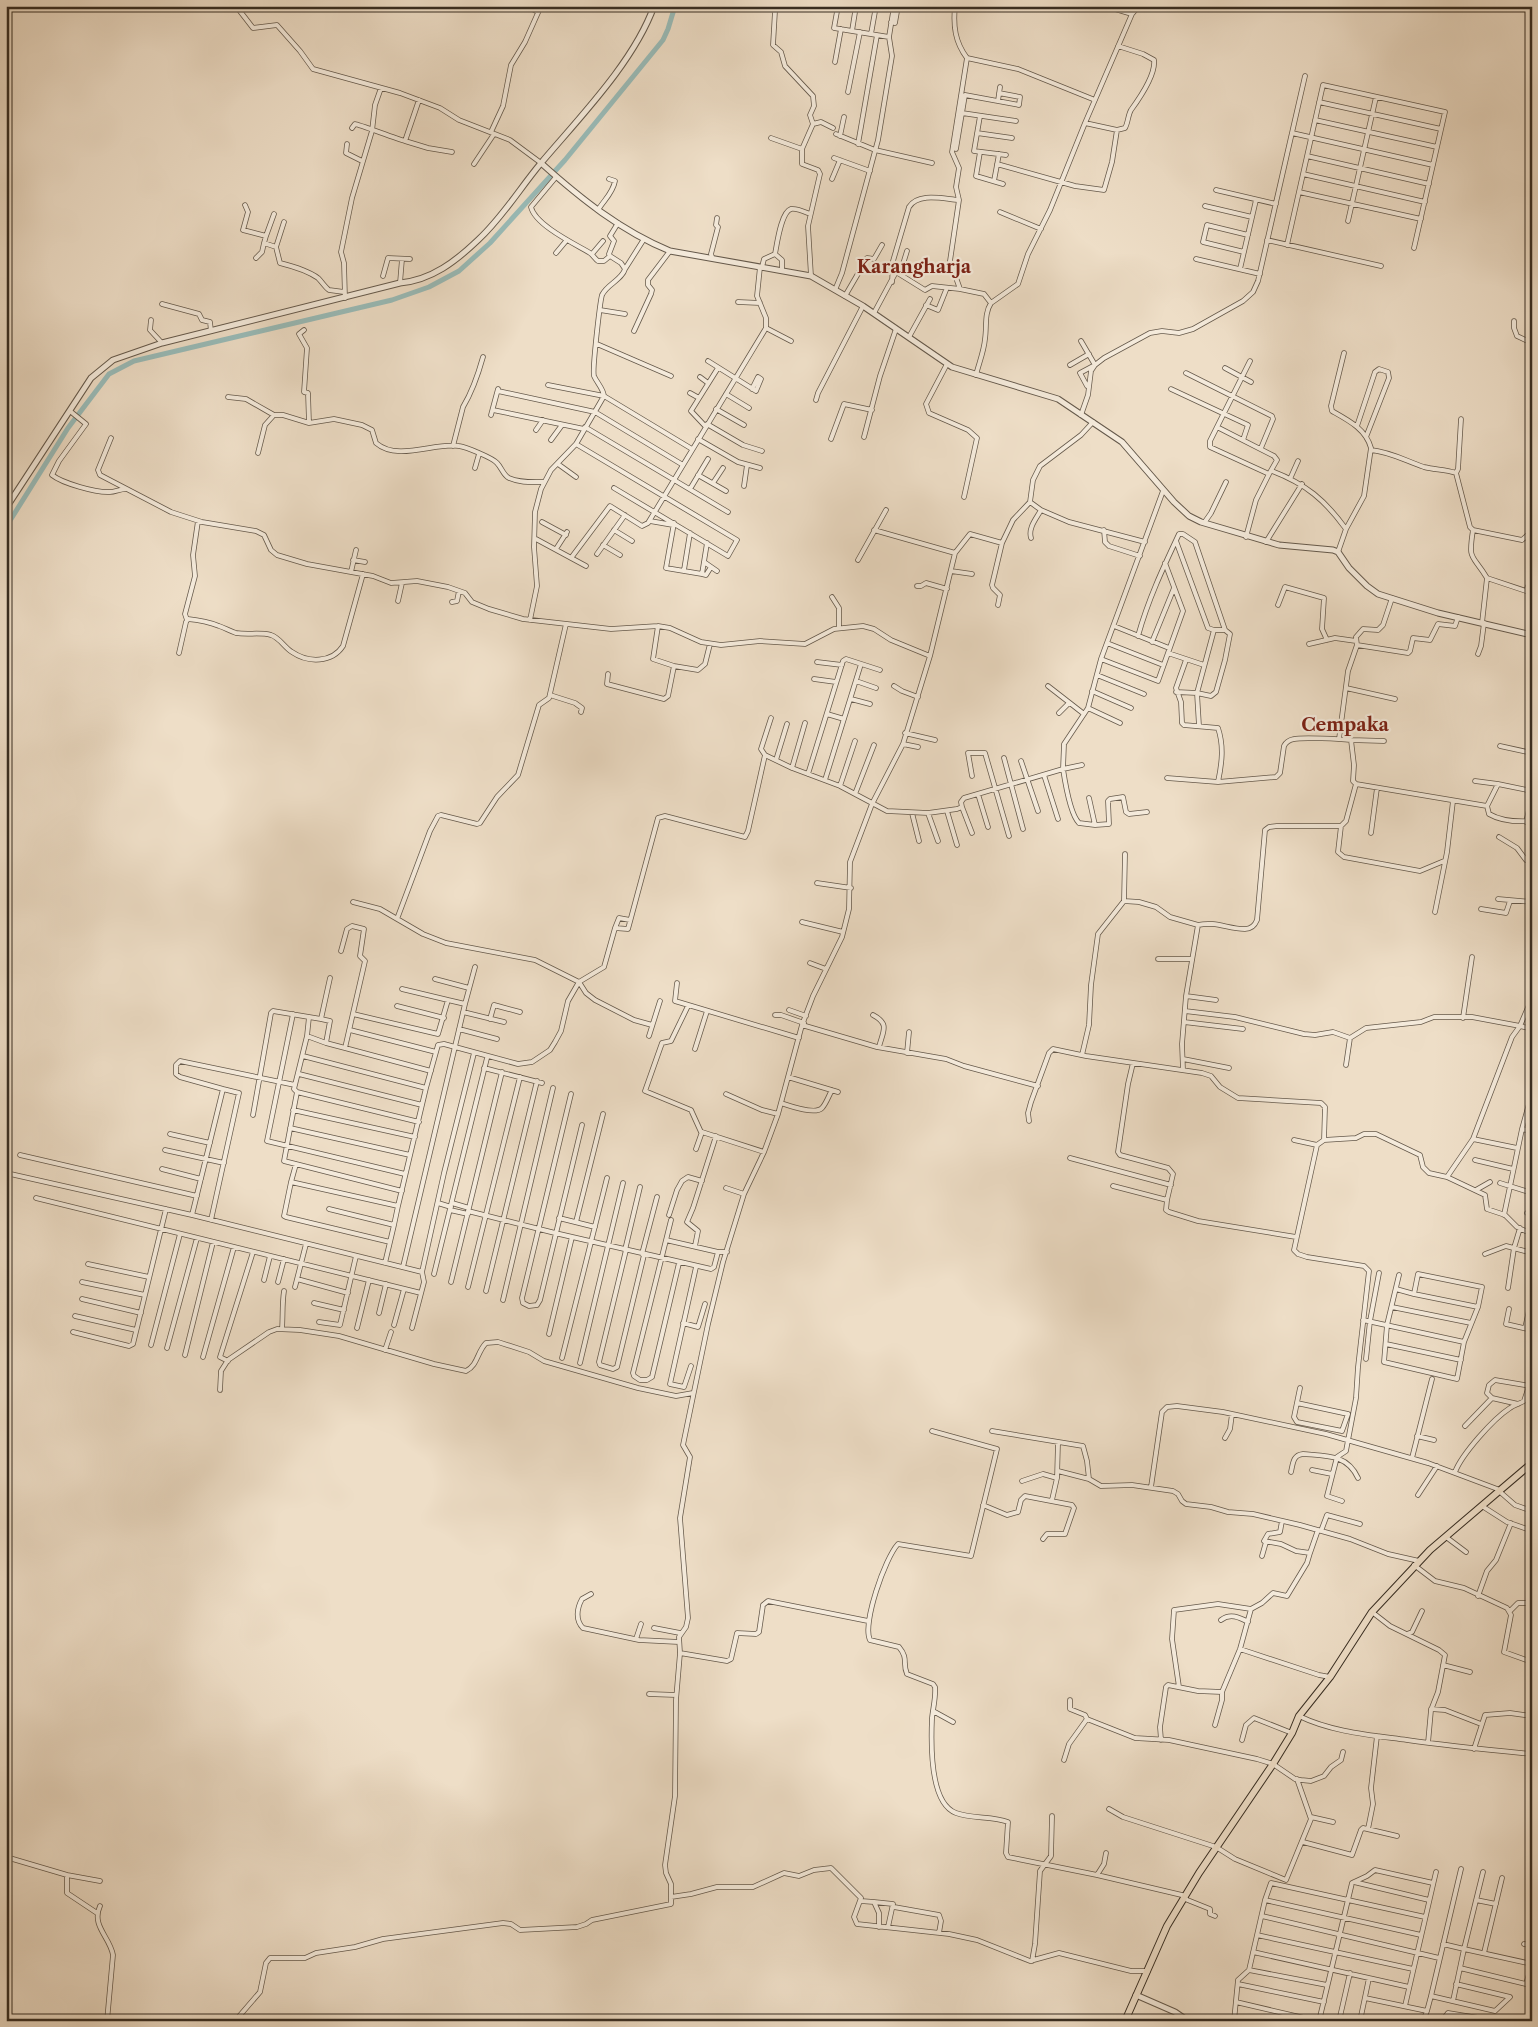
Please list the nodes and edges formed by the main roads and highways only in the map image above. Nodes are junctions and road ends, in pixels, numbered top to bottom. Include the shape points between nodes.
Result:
1 (1532, 1463) edge
2 (1125, 2021) edge

1 - 2 main road via 1417,1563 1372,1612 1330,1677 1299,1716 1273,1764 1167,1926

